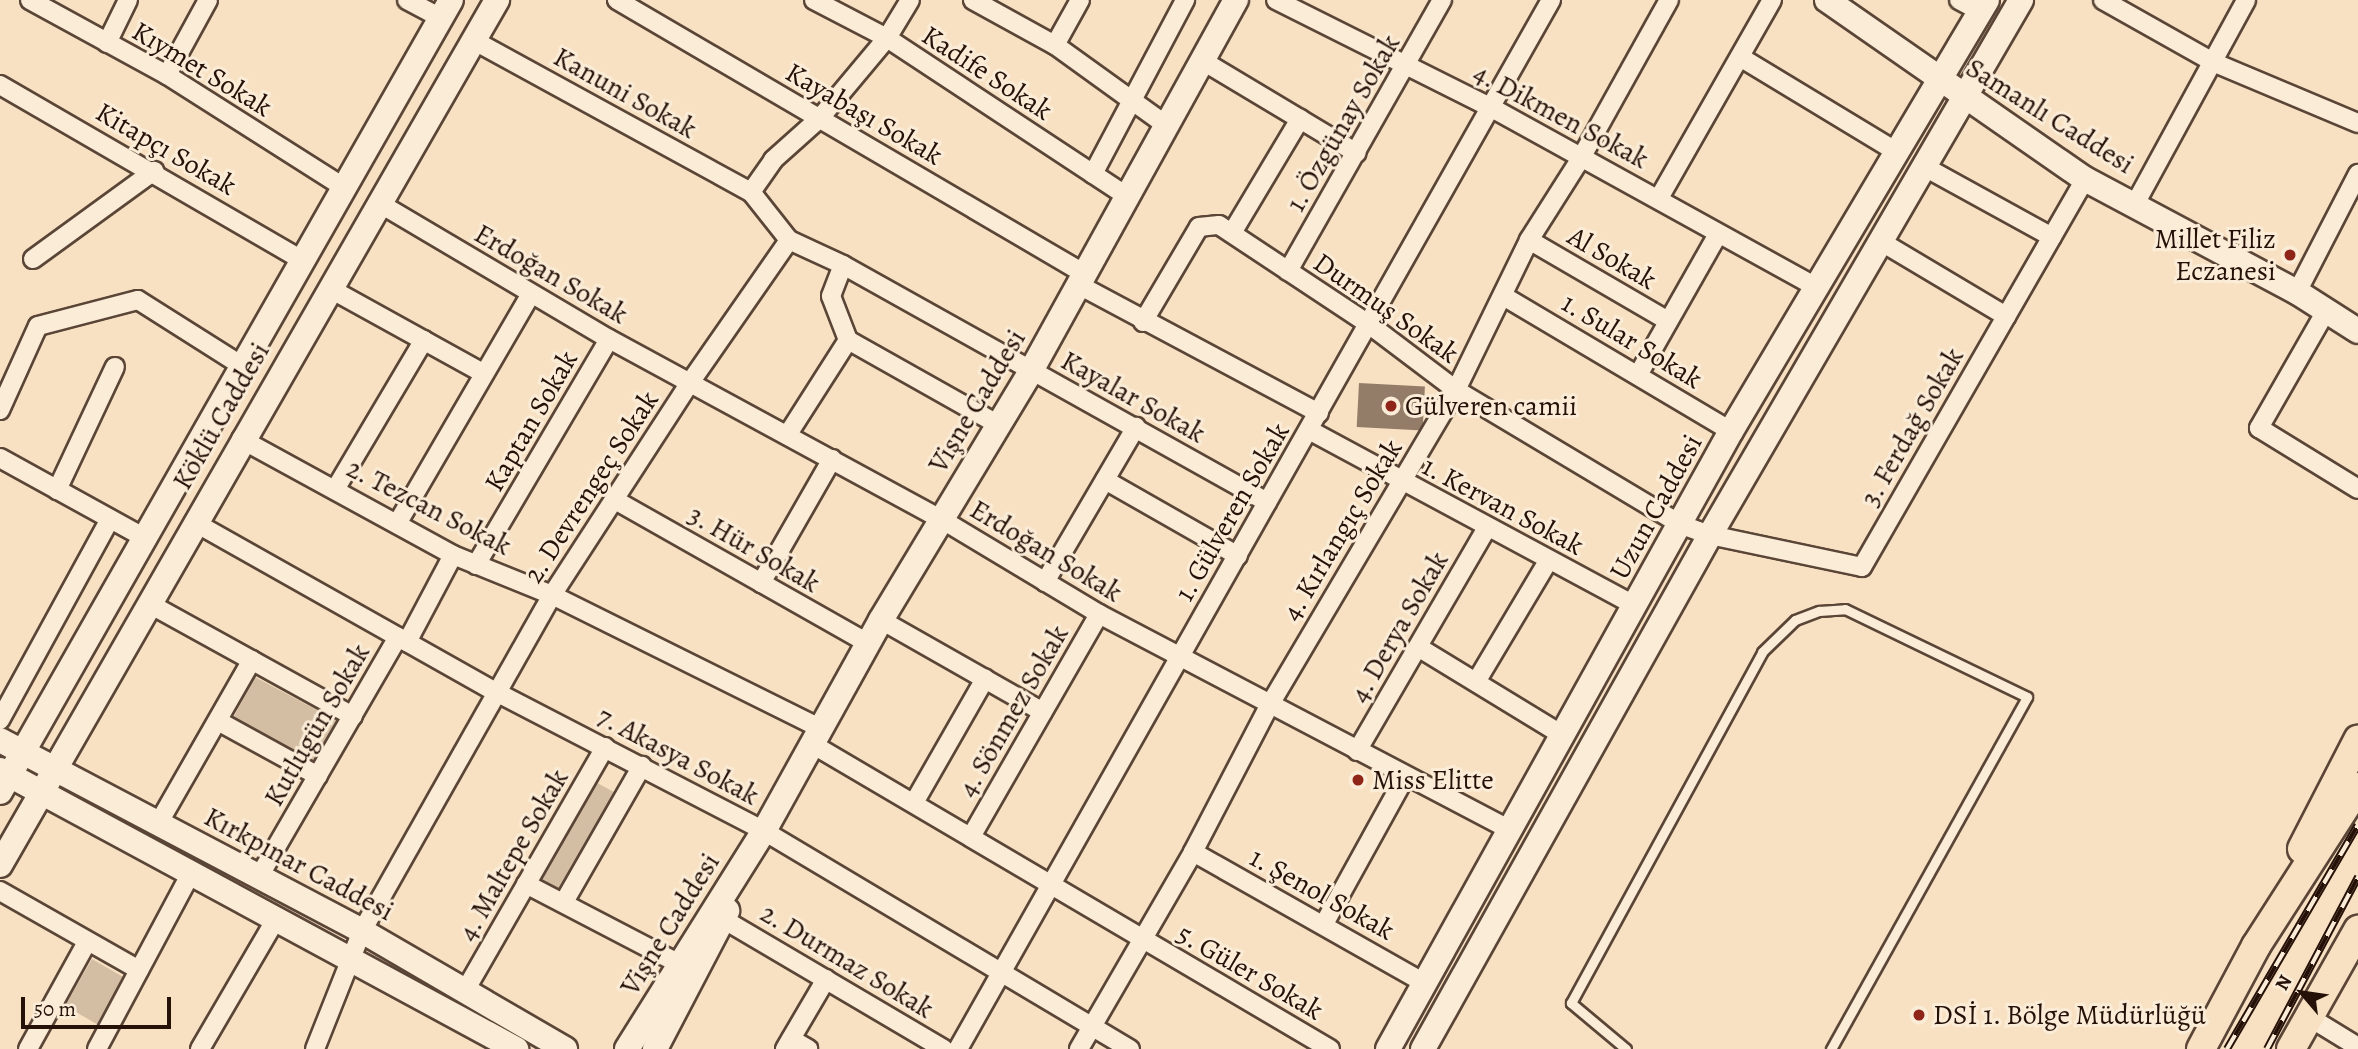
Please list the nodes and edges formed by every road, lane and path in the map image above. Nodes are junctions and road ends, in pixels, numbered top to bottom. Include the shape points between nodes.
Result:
1 (30, 0) edge
2 (128, 0) edge
3 (208, 0) edge
4 (407, 0) edge
5 (497, 0) edge
6 (617, 0) edge
7 (814, 0) edge
8 (910, 0) edge
9 (973, 0) edge
10 (1080, 0) edge
11 (1185, 0) edge
12 (1236, 0) edge
13 (1276, 0) edge
14 (1442, 0) edge
15 (1551, 0) edge
16 (1669, 0) edge
17 (1772, 0) edge
18 (2021, 0) edge
19 (2103, 0) edge
20 (2246, 0) edge
21 (1841, 4) edge
22 (1975, 4) edge
23 (446, 9) edge
24 (887, 38) junction
25 (473, 40) junction
26 (107, 43) junction
27 (1055, 45) junction
28 (1740, 57) junction
29 (1203, 61) junction
30 (2216, 63) junction
31 (1406, 65) junction
32 (167, 75) junction
33 (1938, 80) junction
34 (0, 85) edge
35 (1964, 96) junction
36 (1131, 102) junction
37 (1492, 108) junction
38 (820, 118) junction
39 (1300, 119) junction
40 (2358, 123) edge
41 (1166, 125) junction
42 (1897, 152) junction
43 (1357, 153) junction
44 (1581, 158) junction
45 (1923, 166) junction
46 (154, 171) junction
47 (1093, 174) junction
48 (2358, 174) edge
49 (2085, 179) junction
50 (345, 188) junction
51 (751, 192) junction
52 (1127, 196) junction
53 (1659, 198) junction
54 (379, 203) junction
55 (2135, 204) junction
56 (1232, 233) junction
57 (1718, 234) junction
58 (2052, 237) junction
59 (789, 240) junction
60 (1529, 240) junction
61 (1880, 241) junction
62 (33, 259) dead end
63 (304, 261) junction
64 (843, 265) junction
65 (1288, 271) junction
66 (1082, 279) junction
67 (1816, 287) junction
68 (329, 288) junction
69 (2297, 292) junction
70 (531, 294) junction
71 (1505, 297) junction
72 (2326, 311) junction
73 (2006, 316) junction
74 (1143, 321) junction
75 (1668, 321) junction
76 (1370, 325) junction
77 (2357, 328) edge
78 (610, 339) junction
79 (424, 340) junction
80 (848, 340) junction
81 (115, 367) dead end
82 (244, 367) junction
83 (1031, 371) junction
84 (482, 373) junction
85 (1639, 375) junction
86 (688, 384) junction
87 (1456, 390) junction
88 (0, 410) edge
89 (1319, 413) junction
90 (999, 425) junction
91 (1136, 427) junction
92 (1309, 430) junction
93 (1731, 432) junction
94 (788, 434) junction
95 (242, 439) junction
96 (0, 458) edge
97 (832, 459) junction
98 (1105, 480) junction
99 (1401, 481) junction
100 (336, 488) junction
101 (2358, 489) edge
102 (57, 490) junction
103 (615, 500) junction
104 (1267, 502) junction
105 (110, 519) junction
106 (941, 519) junction
107 (194, 522) junction
108 (397, 524) junction
109 (1682, 525) junction
110 (1486, 529) junction
111 (1710, 535) junction
112 (147, 539) junction
113 (453, 555) junction
114 (1238, 556) junction
115 (1548, 561) junction
116 (476, 565) junction
117 (1045, 582) junction
118 (761, 583) junction
119 (552, 595) junction
120 (148, 603) junction
121 (1636, 606) junction
122 (1099, 614) junction
123 (881, 620) junction
124 (402, 640) junction
125 (868, 643) junction
126 (1418, 647) junction
127 (1179, 658) junction
128 (252, 660) junction
129 (985, 679) junction
130 (1476, 682) junction
131 (498, 693) junction
132 (1269, 706) junction
133 (1043, 712) junction
134 (353, 716) junction
135 (0, 720) edge
136 (218, 721) junction
137 (1562, 735) junction
138 (816, 736) junction
139 (0, 740) edge
140 (2358, 740) edge
141 (605, 747) junction
142 (1357, 751) junction
143 (22, 752) junction
144 (642, 766) junction
145 (55, 770) junction
146 (318, 776) junction
147 (1405, 777) junction
148 (3, 779) edge
149 (2358, 787) edge
150 (42, 794) junction
151 (915, 801) junction
152 (158, 824) junction
153 (1509, 829) junction
154 (764, 831) junction
155 (972, 835) junction
156 (1193, 852) junction
157 (0, 864) edge
158 (190, 875) junction
159 (260, 875) junction
160 (1055, 883) junction
161 (526, 884) junction
162 (0, 891) edge
163 (564, 902) junction
164 (276, 919) junction
165 (723, 919) junction
166 (1324, 924) junction
167 (2358, 930) edge
168 (362, 931) junction
169 (1144, 939) junction
170 (87, 942) junction
171 (2256, 946) junction
172 (353, 961) junction
173 (678, 963) junction
174 (139, 970) junction
175 (1001, 975) junction
176 (826, 979) junction
177 (1425, 983) junction
178 (466, 989) junction
179 (2309, 1017) junction
180 (1092, 1027) junction
181 (788, 1044) edge
182 (2358, 1047) edge
183 (513, 1048) edge
184 (27, 1049) edge
185 (97, 1049) edge
186 (200, 1049) edge
187 (315, 1049) edge
188 (565, 1049) edge
189 (627, 1049) edge
190 (655, 1049) edge
191 (808, 1049) edge
192 (944, 1049) edge
193 (958, 1049) edge
194 (1079, 1049) edge
195 (1130, 1049) edge
196 (1330, 1049) edge
197 (1388, 1049) edge
198 (1423, 1049) edge
199 (1626, 1049) edge
200 (1831, 1049) edge
201 (2200, 1049) edge
202 (2291, 1049) edge

1 - 26 street, Kıymet Sokak
2 - 26 street
3 - 32 street
4 - 23 street
5 - 25 main road, Köklü Caddesi
6 - 38 street, Kayabaşı Sokak
7 - 24 street, Kadife Sokak
8 - 24 street
9 - 27 street
10 - 27 street
11 - 36 street
12 - 29 main road, Vişne Caddesi
13 - 31 street, 4. Dikmen Sokak
14 - 31 street, 1. Özgünay Sokak
15 - 37 street, 1. Gülveren Sokak
16 - 44 street, 4. Kırlangıç Sokak
17 - 28 street
18 - 35 main road
19 - 30 street
20 - 30 street
21 - 33 main road, Samanlı Caddesi
22 - 33 main road, Uzun Caddesi
23 - 50 main road, Köklü Caddesi
24 - 38 street
24 - 47 street, Kadife Sokak
25 - 51 street, Kanuni Sokak
25 - 54 main road, Köklü Caddesi
26 - 32 street, Kıymet Sokak
27 - 36 street
28 - 42 street
28 - 53 street
29 - 39 street
29 - 41 main road, Vişne Caddesi
30 - 40 street
30 - 55 street
31 - 37 street, 4. Dikmen Sokak
31 - 43 street, 1. Özgünay Sokak
32 - 50 street, Kıymet Sokak
33 - 35 main road, Samanlı Caddesi
33 - 42 main road, Uzun Caddesi
34 - 46 street, Kitapçı Sokak
35 - 45 main road
35 - 49 main road, Samanlı Caddesi
36 - 41 street
36 - 47 street
37 - 44 street, 4. Dikmen Sokak
37 - 76 street, 1. Gülveren Sokak
38 - 51 street via 774,160
38 - 66 street, Kayabaşı Sokak
39 - 43 street
39 - 56 street
41 - 52 main road, Vişne Caddesi
42 - 67 main road, Uzun Caddesi
43 - 65 street, 1. Özgünay Sokak
44 - 53 street, 4. Dikmen Sokak
44 - 60 street, 4. Kırlangıç Sokak
45 - 58 street
45 - 61 main road
46 - 62 street
46 - 63 street, Kitapçı Sokak
47 - 52 street, Kadife Sokak
48 - 69 street
49 - 55 main road, Samanlı Caddesi
49 - 58 street, 3. Ferdağ Sokak
50 - 63 main road, Köklü Caddesi
51 - 59 street
52 - 66 main road, Vişne Caddesi
53 - 57 street, 4. Dikmen Sokak
54 - 68 main road, Köklü Caddesi
54 - 70 street, Erdoğan Sokak
55 - 69 main road, Samanlı Caddesi
56 - 65 street, Durmuş Sokak
56 - 74 street, Durmuş Sokak via 1219,225 1199,227
57 - 67 street, 4. Dikmen Sokak
57 - 75 street
58 - 73 street, 3. Ferdağ Sokak
59 - 64 street, Kayalar Sokak
59 - 86 street, 2. Devrengeç Sokak
60 - 71 street, 4. Kırlangıç Sokak
60 - 75 street, Al Sokak
61 - 73 street
61 - 111 main road
63 - 82 main road, Köklü Caddesi
64 - 80 street via 831,296
64 - 83 street, Kayalar Sokak
65 - 76 street, Durmuş Sokak
66 - 74 street
66 - 83 main road, Vişne Caddesi
67 - 93 main road, Uzun Caddesi
68 - 79 street
68 - 95 main road, Köklü Caddesi
69 - 72 main road, Samanlı Caddesi
70 - 78 street, Erdoğan Sokak
70 - 84 street
71 - 85 street, 1. Sular Sokak
71 - 87 street, 4. Kırlangıç Sokak
72 - 77 main road, Samanlı Caddesi
72 - 101 street via 2259,428
73 - 111 street, 3. Ferdağ Sokak via 1862,567
74 - 89 street
75 - 85 street
76 - 87 street, Durmuş Sokak
76 - 89 street, 1. Gülveren Sokak
78 - 86 street, Erdoğan Sokak
78 - 116 street, Kaptan Sokak
79 - 84 street
79 - 100 street
80 - 90 street
80 - 94 street
81 - 102 street
82 - 88 street via 138,300 38,326
82 - 112 main road, Köklü Caddesi
83 - 90 main road, Vişne Caddesi
83 - 91 street, Kayalar Sokak
84 - 108 street
85 - 93 street, 1. Sular Sokak
86 - 94 street, Erdoğan Sokak
86 - 103 street, 2. Devrengeç Sokak
87 - 99 street, 4. Kırlangıç Sokak
87 - 109 street, Durmuş Sokak
89 - 92 street, 1. Gülveren Sokak
90 - 106 main road, Vişne Caddesi
91 - 98 street
91 - 104 street, Kayalar Sokak
92 - 99 street, 1. Kervan Sokak
92 - 104 street, 1. Gülveren Sokak
93 - 109 main road, Uzun Caddesi
94 - 97 street, Erdoğan Sokak
95 - 100 street, 2. Tezcan Sokak
95 - 107 main road, Köklü Caddesi
96 - 102 street
97 - 106 street, Erdoğan Sokak
97 - 118 street
98 - 114 street
98 - 117 street
99 - 110 street, 1. Kervan Sokak
99 - 132 street, 4. Kırlangıç Sokak
100 - 108 street, 2. Tezcan Sokak
102 - 105 street
103 - 118 street, 3. Hür Sokak
103 - 119 street, 2. Devrengeç Sokak
104 - 114 street, 1. Gülveren Sokak
105 - 112 street
105 - 135 street
106 - 117 street, Erdoğan Sokak
106 - 123 main road, Vişne Caddesi
107 - 120 main road, Köklü Caddesi
107 - 124 street, 7. Akasya Sokak
108 - 113 street, 2. Tezcan Sokak
109 - 111 street, Durmuş Sokak
109 - 121 main road, Uzun Caddesi
110 - 115 street, 1. Kervan Sokak
110 - 126 street, 4. Derya Sokak
111 - 198 main road
112 - 143 main road, Köklü Caddesi
113 - 116 street, 2. Tezcan Sokak
113 - 124 street, Kutlugün Sokak
114 - 127 street, 1. Gülveren Sokak
115 - 121 street, 1. Kervan Sokak
115 - 130 street
116 - 119 street, 2. Tezcan Sokak
117 - 122 street, Erdoğan Sokak
118 - 125 street, 3. Hür Sokak
119 - 131 street, 2. Devrengeç Sokak
119 - 138 street, 2. Tezcan Sokak
120 - 128 street
120 - 145 main road, Köklü Caddesi
121 - 137 main road, Uzun Caddesi
122 - 127 street, Erdoğan Sokak
122 - 133 street, 4. Sönmez Sokak
123 - 125 main road, Vişne Caddesi
123 - 129 street
124 - 131 street, 7. Akasya Sokak
124 - 134 street, Kutlugün Sokak
125 - 138 main road, Vişne Caddesi
126 - 130 street
126 - 142 street, 4. Derya Sokak
127 - 132 street, Erdoğan Sokak
127 - 160 street, 1. Gülveren Sokak
128 - 134 street
128 - 136 street
129 - 133 street
129 - 151 street
130 - 137 street
131 - 141 street, 7. Akasya Sokak
131 - 168 street, 2. Devrengeç Sokak
132 - 142 street, Erdoğan Sokak
132 - 156 street, 4. Kırlangıç Sokak
133 - 155 street, 4. Sönmez Sokak
134 - 146 street, Kutlugün Sokak
136 - 146 street
136 - 152 street
137 - 153 main road, Uzun Caddesi
138 - 151 street, 2. Tezcan Sokak
138 - 154 main road, Vişne Caddesi
139 - 143 main road, Kırkpınar Caddesi
140 - 171 highway
141 - 144 street, 7. Akasya Sokak
141 - 161 street, 4. Maltepe Sokak
142 - 147 street, Erdoğan Sokak
143 - 145 main road, Kırkpınar Caddesi
143 - 148 main road, Köklü Caddesi
144 - 154 street, 7. Akasya Sokak
144 - 163 street
145 - 150 main road, Köklü Caddesi
145 - 152 main road, Kırkpınar Caddesi
146 - 159 street, Kutlugün Sokak
147 - 153 street, Erdoğan Sokak
147 - 166 street
148 - 150 main road
149 - 171 highway
150 - 157 main road, Köklü Caddesi
150 - 158 main road
151 - 155 street, 2. Tezcan Sokak
152 - 159 main road, Kırkpınar Caddesi
153 - 177 main road, Uzun Caddesi
154 - 165 main road, Vişne Caddesi
154 - 173 main road, Vişne Caddesi
154 - 175 street, 7. Akasya Sokak
155 - 160 street, 5. Güler Sokak
156 - 166 street, 1. Şenol Sokak
156 - 169 street, 4. Kırlangıç Sokak
158 - 164 main road
158 - 174 street
159 - 168 main road, Kırkpınar Caddesi
160 - 169 street, 5. Güler Sokak
160 - 175 street, 1. Gülveren Sokak
161 - 163 street
161 - 178 street, 4. Maltepe Sokak
162 - 170 street
163 - 173 street
164 - 172 main road
164 - 186 street
165 - 176 street, 2. Durmaz Sokak
165 - 190 main road, Vişne Caddesi
166 - 177 street, 1. Şenol Sokak
167 - 179 highway
168 - 172 street, 2. Devrengeç Sokak
168 - 178 main road, Kırkpınar Caddesi
169 - 180 street, 4. Kırlangıç Sokak
169 - 196 street, 5. Güler Sokak
170 - 174 street
170 - 184 street
171 - 201 highway
172 - 183 main road
172 - 187 street, 2. Devrengeç Sokak
173 - 189 main road, Vişne Caddesi
174 - 185 street
175 - 180 street, 7. Akasya Sokak
175 - 193 street, 1. Gülveren Sokak
176 - 181 street
176 - 192 street, 2. Durmaz Sokak
177 - 197 main road, Uzun Caddesi
178 - 188 main road, Kırkpınar Caddesi
179 - 182 street
179 - 202 highway
180 - 194 street, 4. Kırlangıç Sokak
180 - 195 street, 7. Akasya Sokak
181 - 191 street
199 - 200 lane via 1571,1003 1762,652 1795,620 1819,611 1844,609 2027,697

